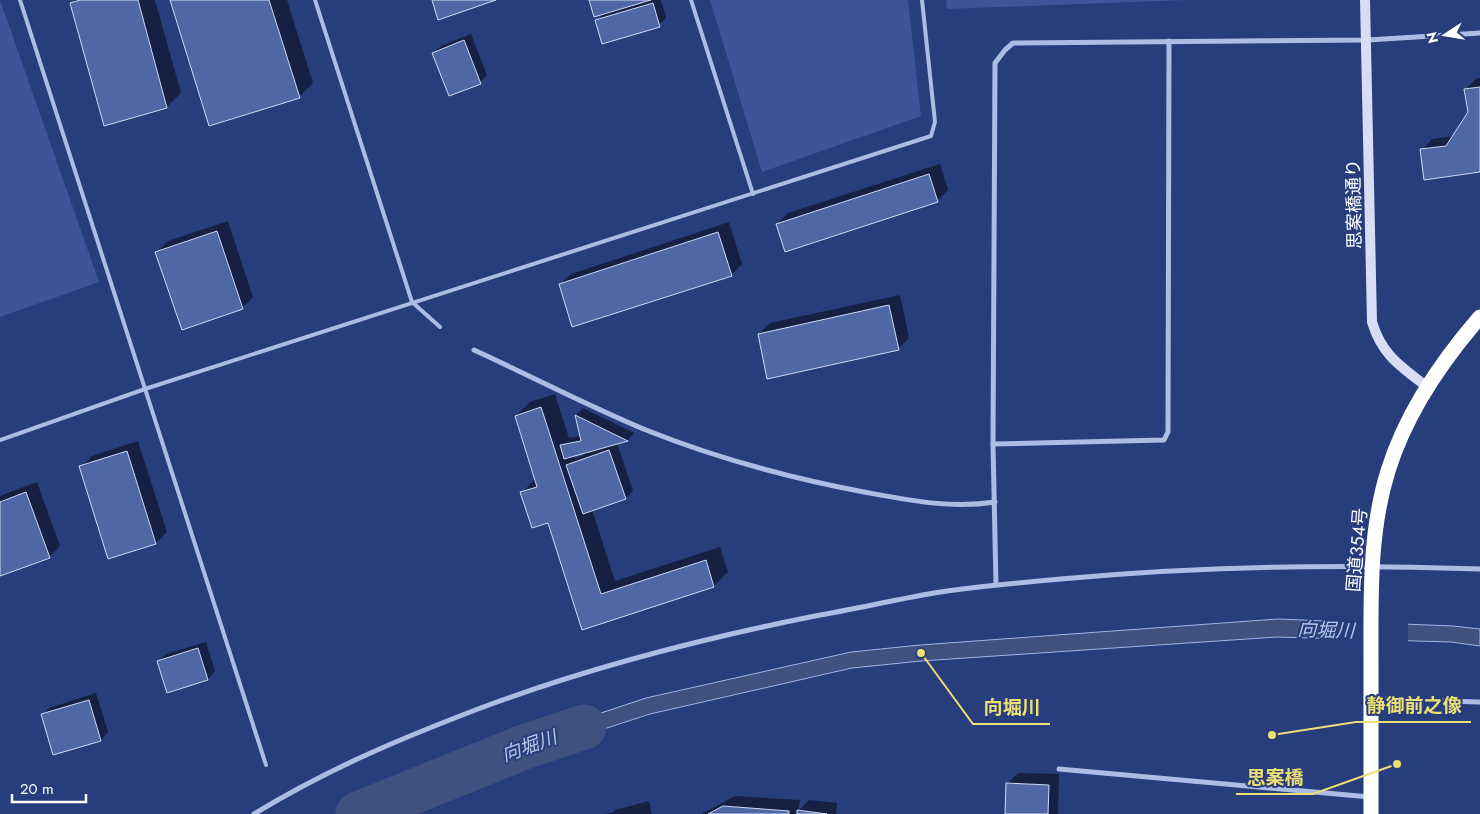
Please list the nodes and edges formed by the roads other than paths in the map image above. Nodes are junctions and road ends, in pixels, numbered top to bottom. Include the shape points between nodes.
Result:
1 (20, 0) edge
2 (315, 0) edge
3 (691, 0) edge
4 (922, 0) edge
5 (1365, 0) edge
6 (1480, 33) edge
7 (1368, 40) junction
8 (1169, 41) junction
9 (753, 194) junction
10 (412, 302) junction
11 (1480, 317) edge
12 (440, 327) dead end
13 (474, 350) dead end
14 (1426, 386) junction
15 (145, 389) junction
16 (0, 440) edge
17 (993, 444) junction
18 (995, 502) junction
19 (1371, 567) junction
20 (1480, 569) edge
21 (996, 585) junction
22 (1371, 699) junction
23 (1480, 702) edge
24 (266, 764) dead end
25 (1059, 769) dead end
26 (1371, 797) junction
27 (254, 814) edge
28 (1371, 814) edge

1 - 15 lane
2 - 10 lane
3 - 9 lane
4 - 9 lane via 935,122 930,136
5 - 7 street, 思案橋通り
6 - 7 street
7 - 8 street
7 - 14 street, 思案橋通り via 1372,322 1386,353
8 - 17 street via 1013,43 995,63
8 - 17 street via 1168,432 1164,440
9 - 10 lane
10 - 12 lane
10 - 15 lane
11 - 14 highway, 国道354号
13 - 18 street via 646,430 748,466 924,503 969,506
14 - 19 highway, 国道354号 via 1405,426 1388,470 1379,504
15 - 16 lane
15 - 24 lane
17 - 18 street
18 - 21 street
19 - 20 street
19 - 21 street via 1263,566
19 - 22 highway, 国道354号
21 - 27 street via 934,593 748,629 639,656 536,687 386,744 304,783
22 - 23 street
22 - 26 highway, 国道354号
25 - 26 street
26 - 28 highway, 国道354号

